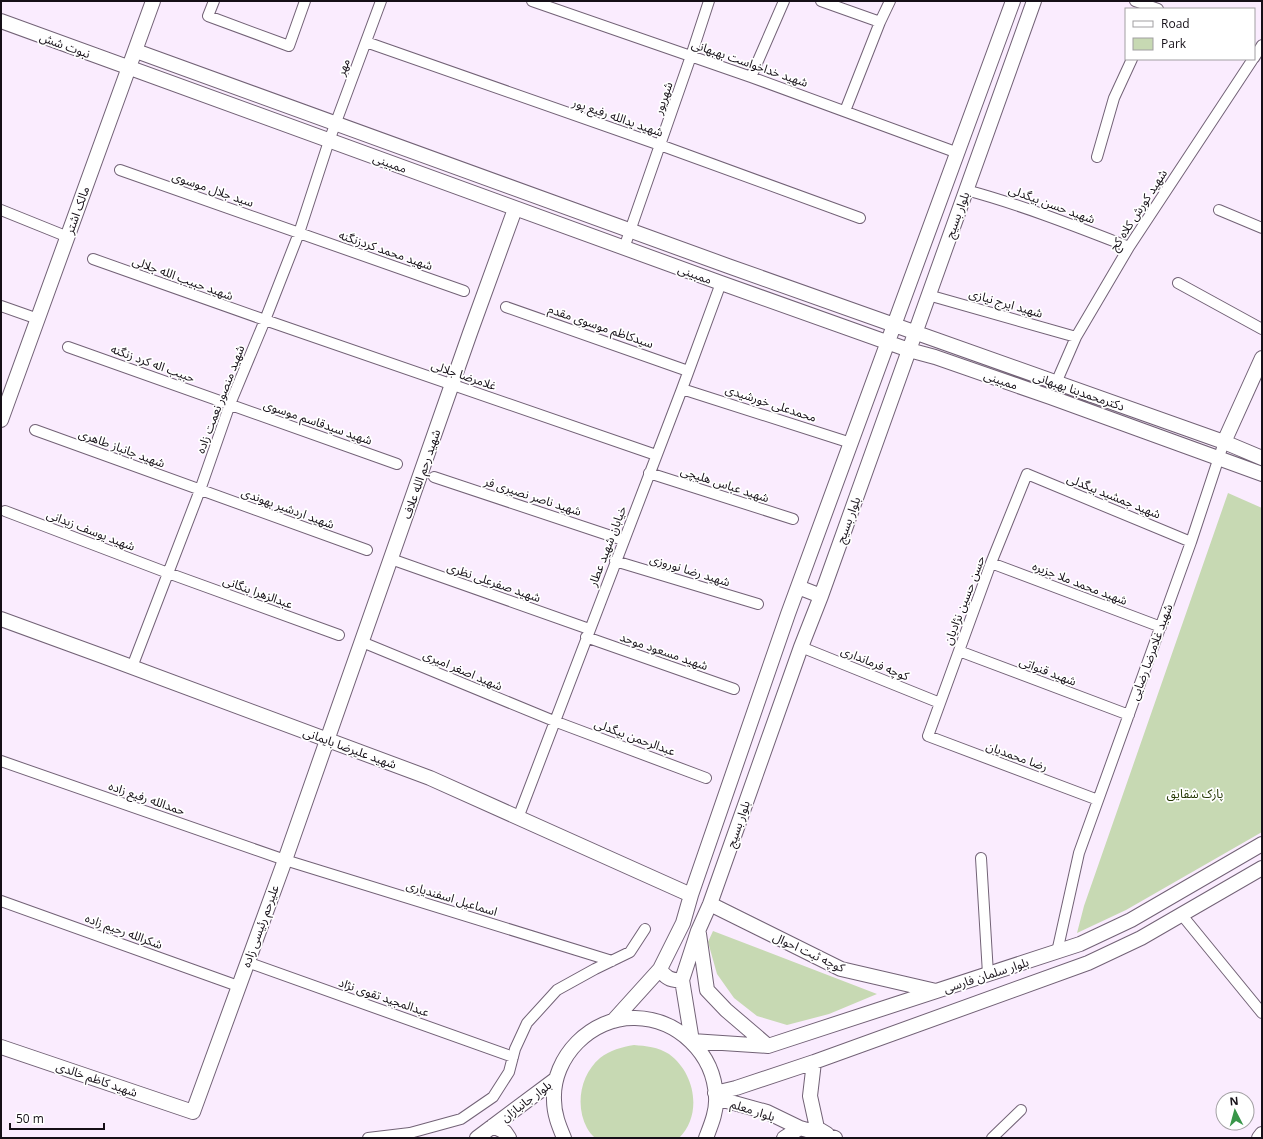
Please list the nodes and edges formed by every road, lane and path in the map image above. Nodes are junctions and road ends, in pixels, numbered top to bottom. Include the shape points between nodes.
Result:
1 (154, 1) edge
2 (214, 1) edge
3 (305, 1) edge
4 (381, 1) edge
5 (532, 1) edge
6 (709, 1) edge
7 (784, 1) edge
8 (821, 1) edge
9 (890, 1) edge
10 (1013, 1) edge
11 (1034, 1) edge
12 (1135, 1) edge
13 (1157, 7) edge
14 (1, 21) edge
15 (880, 22) junction
16 (366, 42) junction
17 (136, 51) junction
18 (691, 56) junction
19 (1132, 60) edge
20 (1252, 60) edge
21 (129, 68) junction
22 (751, 77) junction
23 (845, 111) junction
24 (336, 124) junction
25 (330, 141) junction
26 (660, 145) junction
27 (958, 153) junction
28 (1097, 157) dead end
29 (120, 170) dead end
30 (966, 190) junction
31 (515, 209) junction
32 (1, 210) edge
33 (1219, 210) dead end
34 (860, 218) dead end
35 (1262, 228) edge
36 (630, 230) junction
37 (298, 233) junction
38 (68, 237) junction
39 (1128, 246) junction
40 (624, 248) junction
41 (93, 259) dead end
42 (721, 283) junction
43 (1178, 283) dead end
44 (464, 290) dead end
45 (928, 295) junction
46 (1, 306) edge
47 (506, 306) dead end
48 (38, 319) junction
49 (265, 320) junction
50 (895, 325) junction
51 (1262, 330) edge
52 (915, 332) junction
53 (1076, 337) junction
54 (889, 342) junction
55 (68, 347) dead end
56 (910, 350) junction
57 (1262, 358) edge
58 (688, 371) junction
59 (1056, 383) junction
60 (452, 385) junction
61 (682, 389) junction
62 (230, 404) junction
63 (1, 419) edge
64 (35, 430) dead end
65 (1224, 442) junction
66 (851, 443) junction
67 (656, 455) junction
68 (1219, 458) junction
69 (1262, 458) edge
70 (398, 464) dead end
71 (649, 473) junction
72 (1027, 474) joint
73 (1262, 474) edge
74 (434, 477) dead end
75 (200, 490) junction
76 (5, 511) dead end
77 (793, 520) dead end
78 (623, 540) junction
79 (1191, 542) junction
80 (367, 550) dead end
81 (391, 559) junction
82 (615, 561) junction
83 (991, 563) junction
84 (168, 573) junction
85 (798, 587) junction
86 (821, 596) junction
87 (758, 604) dead end
88 (1, 619) edge
89 (1160, 627) junction
90 (588, 633) junction
91 (339, 635) dead end
92 (362, 642) junction
93 (801, 647) junction
94 (959, 651) junction
95 (132, 666) junction
96 (734, 689) dead end
97 (940, 703) junction
98 (1129, 715) junction
99 (554, 722) junction
100 (928, 736) joint
101 (328, 739) junction
102 (1, 762) edge
103 (706, 778) dead end
104 (1098, 800) junction
105 (518, 818) junction
106 (1262, 844) edge
107 (981, 858) dead end
108 (285, 860) junction
109 (1262, 868) edge
110 (691, 894) junction
111 (1, 901) edge
112 (710, 904) junction
113 (1181, 914) junction
114 (645, 929) dead end
115 (698, 931) junction
116 (1057, 952) junction
117 (612, 961) junction
118 (247, 962) junction
119 (660, 969) junction
120 (988, 974) junction
121 (682, 980) junction
122 (238, 986) junction
123 (936, 991) junction
124 (1262, 1013) edge
125 (613, 1021) junction
126 (692, 1041) junction
127 (768, 1046) junction
128 (1, 1047) edge
129 (513, 1057) junction
130 (814, 1062) junction
131 (556, 1078) junction
132 (716, 1095) junction
133 (1020, 1110) dead end
134 (193, 1112) joint
135 (493, 1126) junction
136 (800, 1128) junction
137 (1262, 1134) edge
138 (368, 1138) edge
139 (477, 1138) edge
140 (509, 1138) edge
141 (564, 1138) edge
142 (706, 1138) edge
143 (784, 1138) edge
144 (835, 1138) edge
145 (992, 1138) edge
146 (1259, 1138) edge

1 - 17 street, مالک اشتر
2 - 3 street via 208,16 289,46
4 - 16 street, مهر
5 - 18 street, شهید خداخواست بهبهانی
6 - 18 street, شهریور
7 - 22 street
8 - 15 street
9 - 15 street
10 - 27 street, بلوار بسیج
11 - 30 street, بلوار بسیج
12 - 13 street
14 - 21 street, نبوت شش
15 - 23 street
16 - 24 street, مهر
16 - 26 street, شهید یدالله رفیع پور
17 - 21 street, مالک اشتر
17 - 24 street, ممبینی
18 - 22 street, شهید خداخواست بهبهانی
18 - 26 street, شهریور
19 - 28 street via 1114,98
20 - 39 street, شهید کورش کلاه کج
21 - 25 street, ممبینی
21 - 38 street, مالک اشتر
22 - 23 street, شهید خداخواست بهبهانی
23 - 27 street, شهید خداخواست بهبهانی
24 - 25 street, مهر
24 - 36 street, ممبینی
25 - 31 street, ممبینی
25 - 37 street, شهید منصور نعمت زاده
26 - 34 street, شهید یدالله رفیع پور
26 - 36 street, شهریور
27 - 50 street, بلوار بسیج
29 - 37 street, سید جلال موسوی
30 - 39 street, شهید حسن بیگدلی via 1006,201
30 - 45 street, بلوار بسیج
31 - 40 street, ممبینی
31 - 60 street, شهید رحم الله علاف
32 - 38 street
33 - 35 street
36 - 40 street, شهریور
36 - 50 street, ممبینی
37 - 44 street, شهید محمد کردزنگنه
37 - 49 street, شهید منصور نعمت زاده
38 - 48 street, مالک اشتر
39 - 53 street, شهید کورش کلاه کج
40 - 42 street, ممبینی
41 - 49 street, شهید حبیب الله جلالی
42 - 54 street, ممبینی
42 - 58 street, خیابان شهید عطار
43 - 51 street
45 - 52 street, بلوار بسیج
45 - 53 street, شهید ایرج نیازی
46 - 48 street
47 - 58 street, سیدکاظم موسوی مقدم
48 - 63 street, مالک اشتر
49 - 60 street, غلامرضا جلالی
49 - 62 street, شهید منصور نعمت زاده
50 - 52 street, دکترمحمدبنا بهبهانی
50 - 54 street, بلوار بسیج
52 - 56 street, بلوار بسیج
52 - 59 street, دکترمحمدبنا بهبهانی
53 - 59 street, شهید کورش کلاه کج
54 - 56 street, ممبینی
54 - 66 street, بلوار بسیج
55 - 62 street, حبیب اله کرد زنگنه
56 - 68 street, ممبینی
56 - 86 street, بلوار بسیج
57 - 65 street, شهید غلامرضا رضایی
58 - 61 street, خیابان شهید عطار
59 - 65 street, دکترمحمدبنا بهبهانی
60 - 67 street, غلامرضا جلالی
60 - 81 street, شهید رحم الله علاف
61 - 66 street, محمدعلی خورشیدی
61 - 67 street, خیابان شهید عطار
62 - 70 street, شهید سیدقاسم موسوی
62 - 75 street, شهید منصور نعمت زاده
64 - 75 street, شهید جانباز طاهری
65 - 68 street, شهید غلامرضا رضایی
65 - 69 street, دکترمحمدبنا بهبهانی
66 - 85 street, بلوار بسیج
67 - 71 street, خیابان شهید عطار
68 - 73 street, ممبینی
68 - 79 street, شهید غلامرضا رضایی
71 - 77 street, شهید عباس هلیچی
71 - 78 street, خیابان شهید عطار
72 - 79 street, شهید جمشید بیگدلی
72 - 83 street, حسن حسین نژادیان
74 - 78 street, شهید ناصر نصیری فر
75 - 80 street, شهید اردشیر بهوندی
75 - 84 street, شهید منصور نعمت زاده
76 - 84 street, شهید یوسف زیدانی
78 - 82 street, خیابان شهید عطار
79 - 89 street, شهید غلامرضا رضایی
81 - 90 street, شهید صفرعلی نظری
81 - 92 street, شهید رحم الله علاف
82 - 87 street, شهید رضا نوروزی
82 - 90 street, خیابان شهید عطار
83 - 89 street, شهید محمد ملا جزیره
83 - 94 street, حسن حسین نژادیان
84 - 91 street, عبدالزهرا بنگانی
84 - 95 street, شهید منصور نعمت زاده
85 - 86 street
85 - 110 street, بلوار بسیج
86 - 93 street, بلوار بسیج
88 - 95 street, شهید علیرضا بایمانی
89 - 98 street, شهید غلامرضا رضایی
90 - 96 street, شهید مسعود موحد
90 - 99 street, خیابان شهید عطار
92 - 99 street, شهید اصغر امیری
92 - 101 street, شهید رحم الله علاف
93 - 97 street, کوچه فرمانداری
93 - 112 street, بلوار بسیج
94 - 97 street, حسن حسین نژادیان
94 - 98 street, شهید قنواتی
95 - 101 street, شهید علیرضا بایمانی
97 - 100 street, حسن حسین نژادیان
98 - 104 street, شهید غلامرضا رضایی
99 - 103 street, عبدالرحمن بیگدلی
99 - 105 street, خیابان شهید عطار
100 - 104 street, رضا محمدیان
101 - 105 street, شهید علیرضا بایمانی via 430,778
101 - 108 street, علیرحم رئیسی زاده
102 - 108 street, حمدالله رفیع زاده
104 - 116 street, شهید غلامرضا رضایی via 1079,853
105 - 110 street, شهید علیرضا بایمانی
106 - 116 street, بلوار سلمان فارسی via 1131,920
107 - 120 street
108 - 117 street, اسماعیل اسفندیاری
108 - 118 street, علیرحم رئیسی زاده
109 - 113 street, بلوار سلمان فارسی
110 - 119 street, بلوار بسیج via 683,923
111 - 122 street, شکرالله رحیم زاده
112 - 115 street, بلوار بسیج
112 - 123 street, کوچه ثبت احوال via 841,969
113 - 124 street
113 - 130 street, بلوار سلمان فارسی via 1140,938 1088,963
114 - 117 street via 630,952
115 - 121 street, بلوار بسیج
115 - 127 street via 707,990
116 - 120 street, بلوار سلمان فارسی
117 - 129 street via 557,990 527,1023
118 - 122 street, علیرحم رئیسی زاده
118 - 129 street, عبدالمجید تقوی نژاد
119 - 121 street via 670,979
119 - 125 street, بلوار بسیج
120 - 123 street, بلوار سلمان فارسی
121 - 126 street, بلوار بسیج
122 - 134 street, علیرحم رئیسی زاده
123 - 127 street, بلوار سلمان فارسی
125 - 126 street via 634,1018 655,1020 675,1028
125 - 131 street via 594,1029 577,1042 564,1059
126 - 127 street, بلوار سلمان فارسی
126 - 132 street via 705,1058 713,1077
128 - 134 street, شهید کاظم خالدی
129 - 138 street via 509,1072 493,1097 461,1119 410,1133
130 - 132 street, بلوار سلمان فارسی
130 - 144 street via 810,1096 817,1128
131 - 135 street, بلوار جانبازان
131 - 141 street via 554,1107 556,1120
132 - 136 street, بلوار معلم via 767,1112
132 - 142 street via 713,1119
133 - 145 street
135 - 139 street, بلوار جانبازان
135 - 140 street via 505,1132
136 - 143 street
136 - 144 street, بلوار معلم
137 - 146 street

